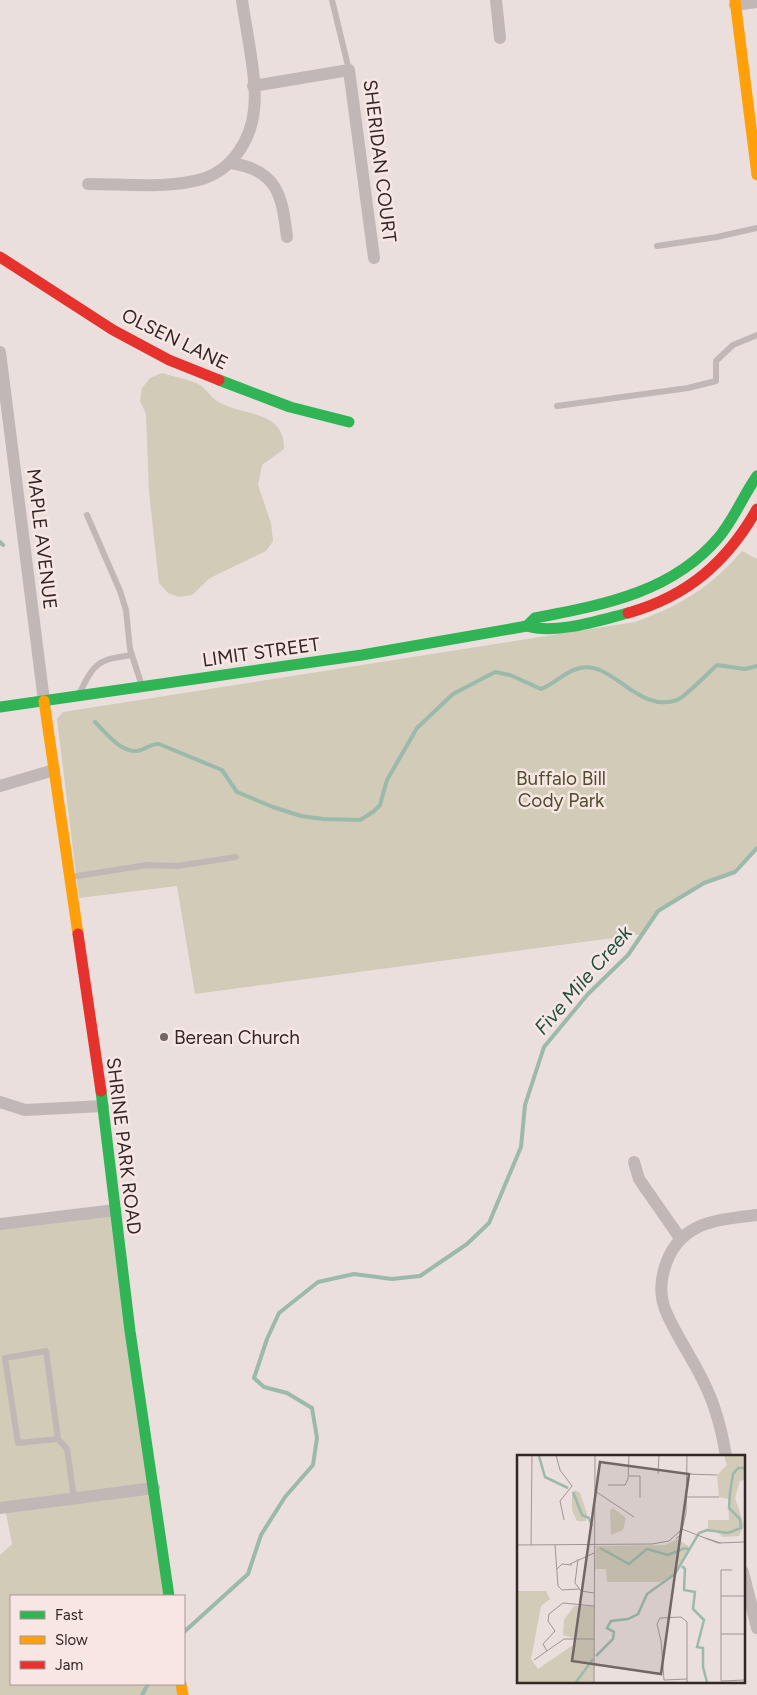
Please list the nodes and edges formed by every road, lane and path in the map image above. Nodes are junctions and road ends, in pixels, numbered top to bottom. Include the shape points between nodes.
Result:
1 (242, 0) edge
2 (332, 0) edge
3 (496, 0) edge
4 (735, 2) edge
5 (757, 2) edge
6 (500, 38) dead end
7 (349, 70) junction
8 (253, 86) junction
9 (752, 100) edge
10 (231, 163) junction
11 (757, 174) edge
12 (88, 184) dead end
13 (757, 228) edge
14 (287, 237) dead end
15 (657, 246) dead end
16 (0, 257) edge
17 (374, 258) dead end
18 (757, 335) edge
19 (0, 352) edge
20 (557, 406) dead end
21 (349, 422) dead end
22 (757, 476) edge
23 (757, 509) edge
24 (87, 515) dead end
25 (527, 626) junction
26 (132, 655) junction
27 (142, 687) junction
28 (78, 697) junction
29 (44, 701) junction
30 (0, 707) edge
31 (54, 770) junction
32 (0, 786) edge
33 (236, 857) dead end
34 (70, 877) junction
35 (0, 1102) edge
36 (103, 1106) junction
37 (634, 1162) dead end
38 (115, 1210) junction
39 (757, 1215) edge
40 (0, 1224) edge
41 (680, 1238) junction
42 (58, 1439) junction
43 (726, 1455) edge
44 (154, 1488) junction
45 (74, 1498) junction
46 (0, 1508) edge
47 (744, 1576) edge
48 (169, 1595) edge
49 (757, 1628) edge

1 - 8 street
2 - 7 lane
3 - 6 street
4 - 5 street
4 - 9 street
7 - 8 street
7 - 17 street, SHERIDAN COURT
8 - 10 street via 254,110 249,129
9 - 11 street
10 - 12 street via 203,179 180,183
10 - 14 street via 250,166 264,174 282,204
13 - 15 lane
16 - 21 street, OLSEN LANE via 113,330 169,360 290,407
18 - 20 lane via 733,345 716,361 716,381 688,388
19 - 29 street, MAPLE AVENUE
22 - 25 street, LIMIT STREET via 719,537 689,566 664,584 606,603 535,618
23 - 25 street, LIMIT STREET via 733,548 711,570 662,602 595,622 538,630
24 - 26 lane via 120,590
25 - 27 street, LIMIT STREET via 362,655
26 - 27 lane
26 - 28 lane via 106,659 97,664
27 - 28 street, LIMIT STREET
28 - 29 street, LIMIT STREET
29 - 30 street, LIMIT STREET
29 - 31 street, SHRINE PARK ROAD
31 - 32 street
31 - 34 street, SHRINE PARK ROAD
33 - 34 lane via 177,866 147,865
34 - 36 street, SHRINE PARK ROAD
35 - 36 street via 25,1110
36 - 38 street, SHRINE PARK ROAD
37 - 41 street via 640,1179
38 - 40 street
38 - 44 street, SHRINE PARK ROAD
39 - 41 street via 720,1220 697,1227
41 - 43 street via 670,1250 660,1284 666,1312 717,1414
42 - 42 lane via 18,1443 5,1358 46,1352
42 - 45 lane via 67,1449
44 - 45 street
44 - 48 street, SHRINE PARK ROAD
45 - 46 street
47 - 49 street

